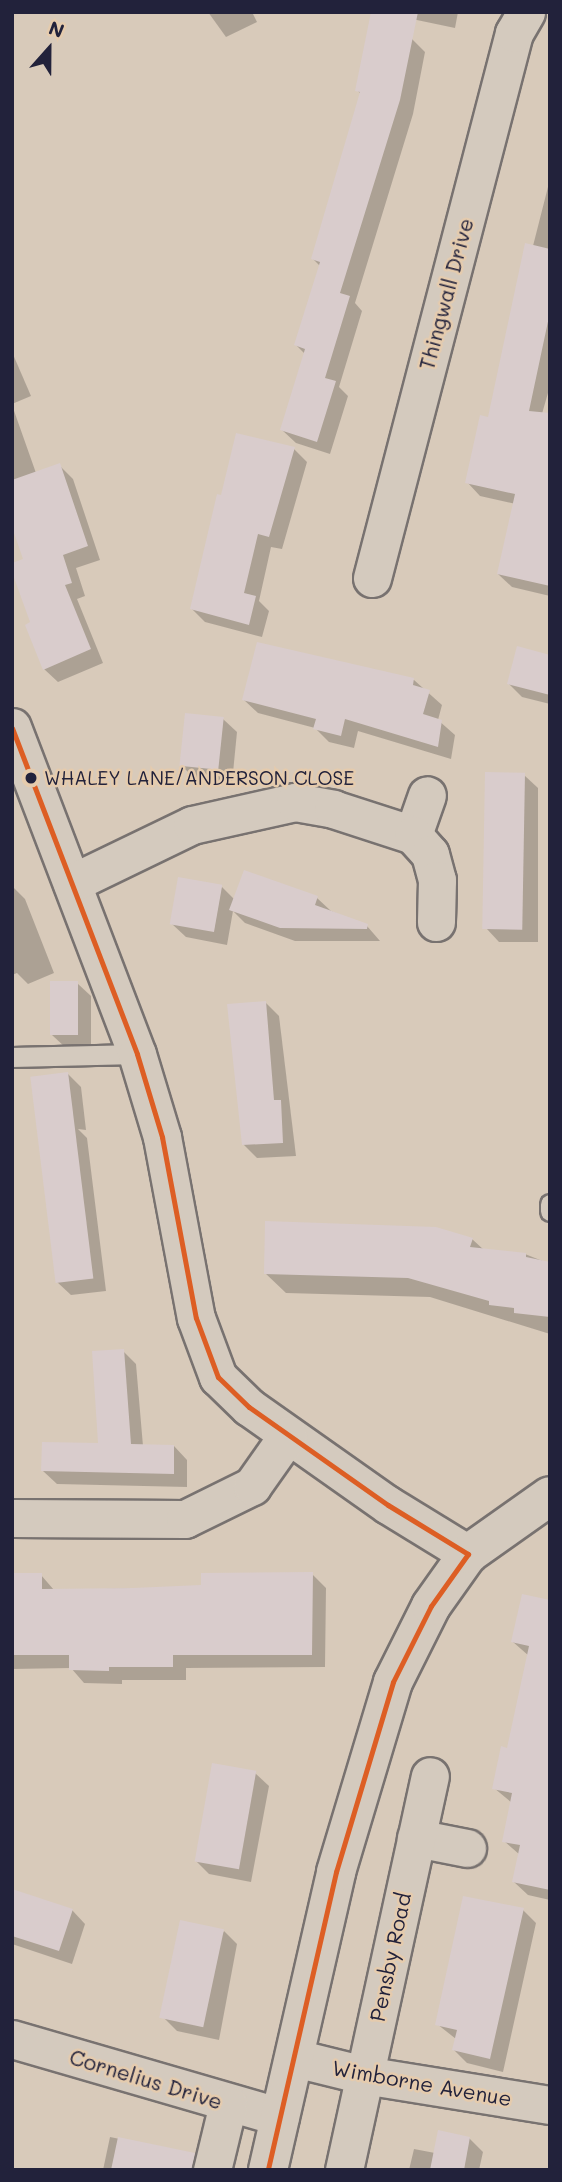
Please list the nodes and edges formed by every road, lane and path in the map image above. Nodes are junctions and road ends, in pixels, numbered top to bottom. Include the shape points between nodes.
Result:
1 (526, 12) edge
2 (372, 578) dead end
3 (12, 727) edge
4 (427, 795) dead end
5 (413, 835) junction
6 (72, 883) junction
7 (436, 922) dead end
8 (137, 1054) junction
9 (12, 1057) edge
10 (550, 1204) edge
11 (550, 1211) edge
12 (288, 1435) junction
13 (550, 1496) edge
14 (12, 1518) edge
15 (468, 1554) junction
16 (430, 1776) dead end
17 (416, 1838) junction
18 (467, 1848) dead end
19 (12, 2039) edge
20 (295, 2058) junction
21 (364, 2076) junction
22 (228, 2104) junction
23 (550, 2105) edge
24 (279, 2117) junction
25 (212, 2170) edge
26 (268, 2170) edge
27 (344, 2170) edge

1 - 2 street, Thingwall Drive via 514,33
3 - 6 street
4 - 5 street
5 - 6 street via 295,802 192,825
5 - 7 street via 430,854 437,880
6 - 8 street
8 - 9 lane
8 - 12 street via 162,1137 196,1318 218,1377 248,1407
10 - 11 lane
12 - 14 street via 252,1486 185,1519
12 - 15 street
13 - 15 main road
15 - 20 main road via 431,1606 393,1682 336,1872
16 - 17 street, Pensby Road
17 - 18 street
17 - 21 street, Pensby Road
19 - 22 street, Cornelius Drive
20 - 21 street, Wimborne Avenue
20 - 24 main road
21 - 23 street, Wimborne Avenue
21 - 27 street, Pensby Road
22 - 24 street, Cornelius Drive
22 - 25 street
24 - 26 main road

